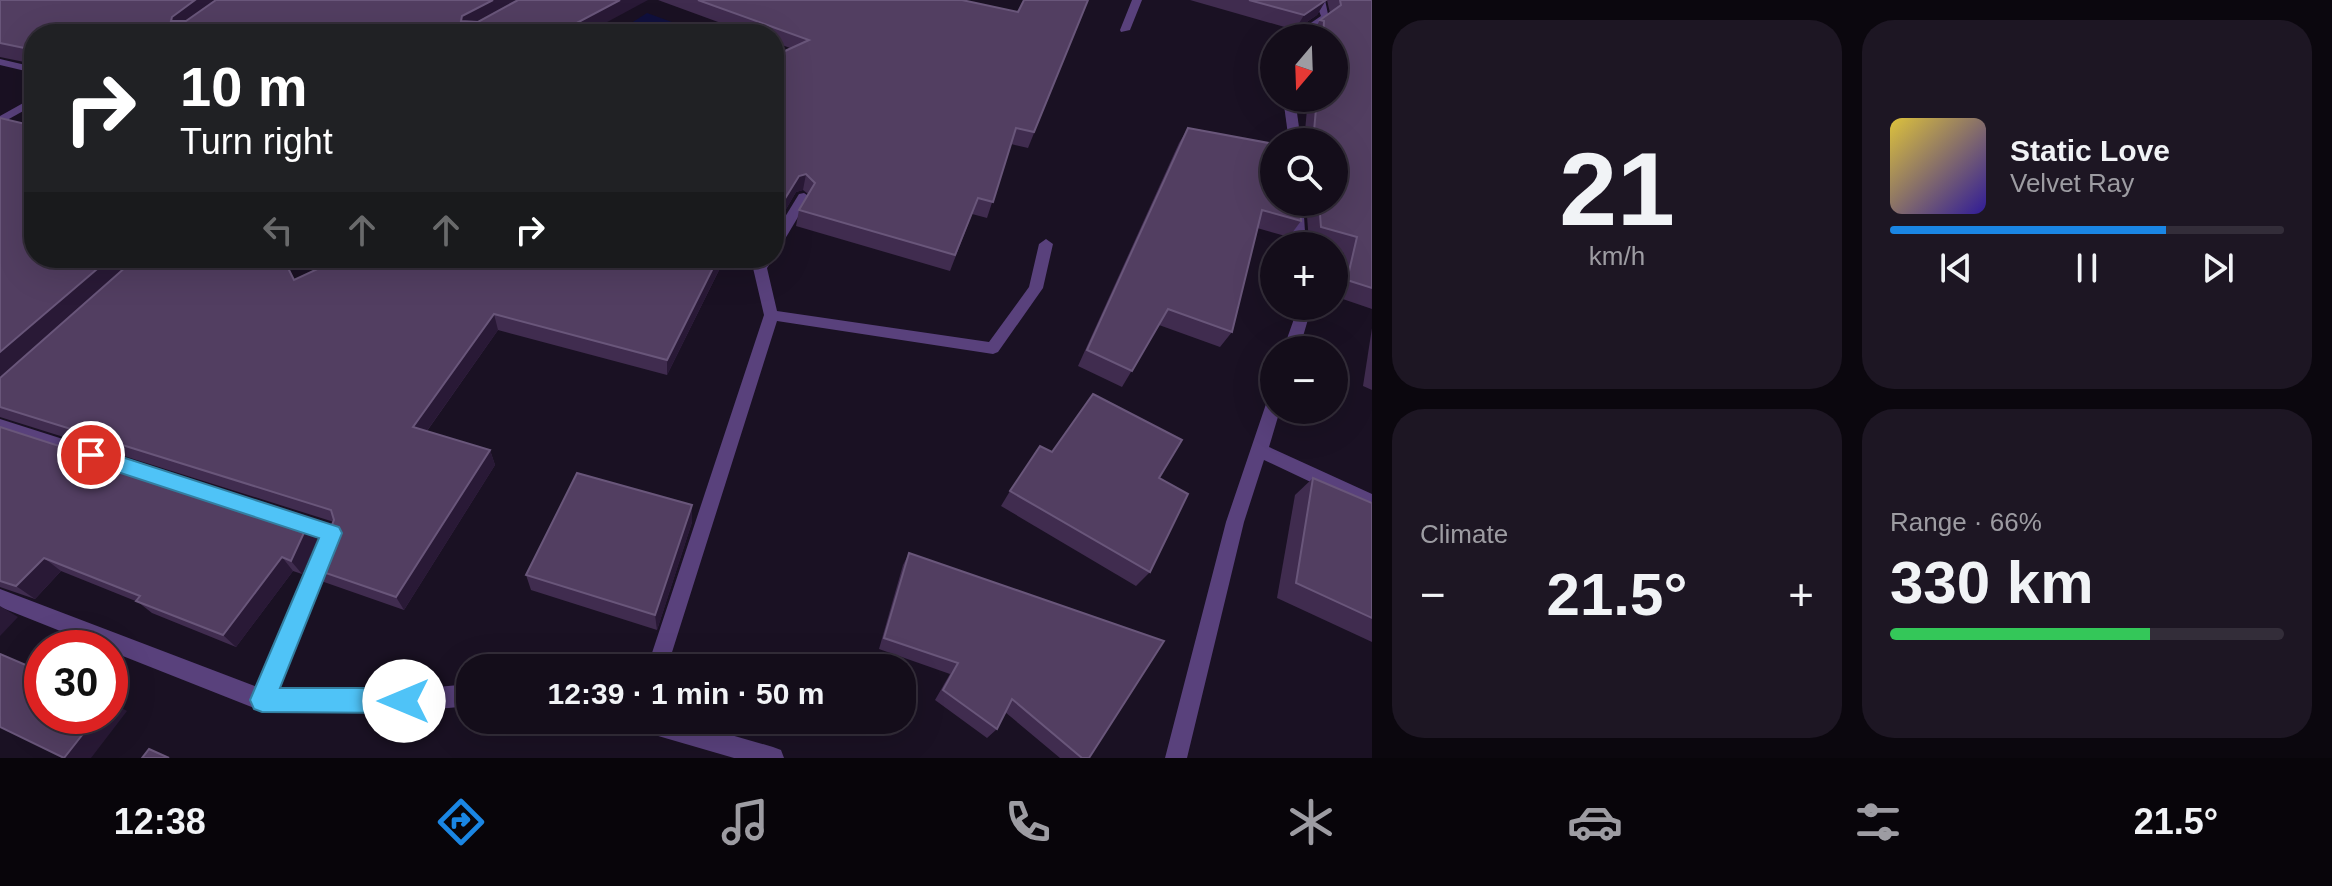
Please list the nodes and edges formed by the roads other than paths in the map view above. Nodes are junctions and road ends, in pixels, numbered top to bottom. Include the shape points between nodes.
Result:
1 (1137, 0) edge
2 (1320, 0) edge
3 (1315, 24) edge
4 (1125, 30) dead end
5 (0, 62) edge
6 (24, 68) edge
7 (24, 106) edge
8 (0, 121) edge
9 (804, 197) edge
10 (784, 230) edge
11 (1046, 244) dead end
12 (760, 268) edge
13 (771, 315) junction
14 (1267, 424) edge
15 (0, 426) edge
16 (1259, 450) junction
17 (1372, 503) edge
18 (0, 598) edge
19 (662, 654) edge
20 (456, 696) edge
21 (262, 700) junction
22 (690, 734) edge
23 (773, 758) edge
24 (1176, 758) edge

1 - 4 street
2 - 3 street via 1326,17
5 - 6 street
7 - 8 street
9 - 10 street
11 - 13 street via 1036,288 993,348
12 - 13 street
13 - 19 street
14 - 16 street
15 - 21 street via 332,533
16 - 17 street
16 - 24 street via 1235,522
18 - 21 street
20 - 21 street
22 - 23 street

